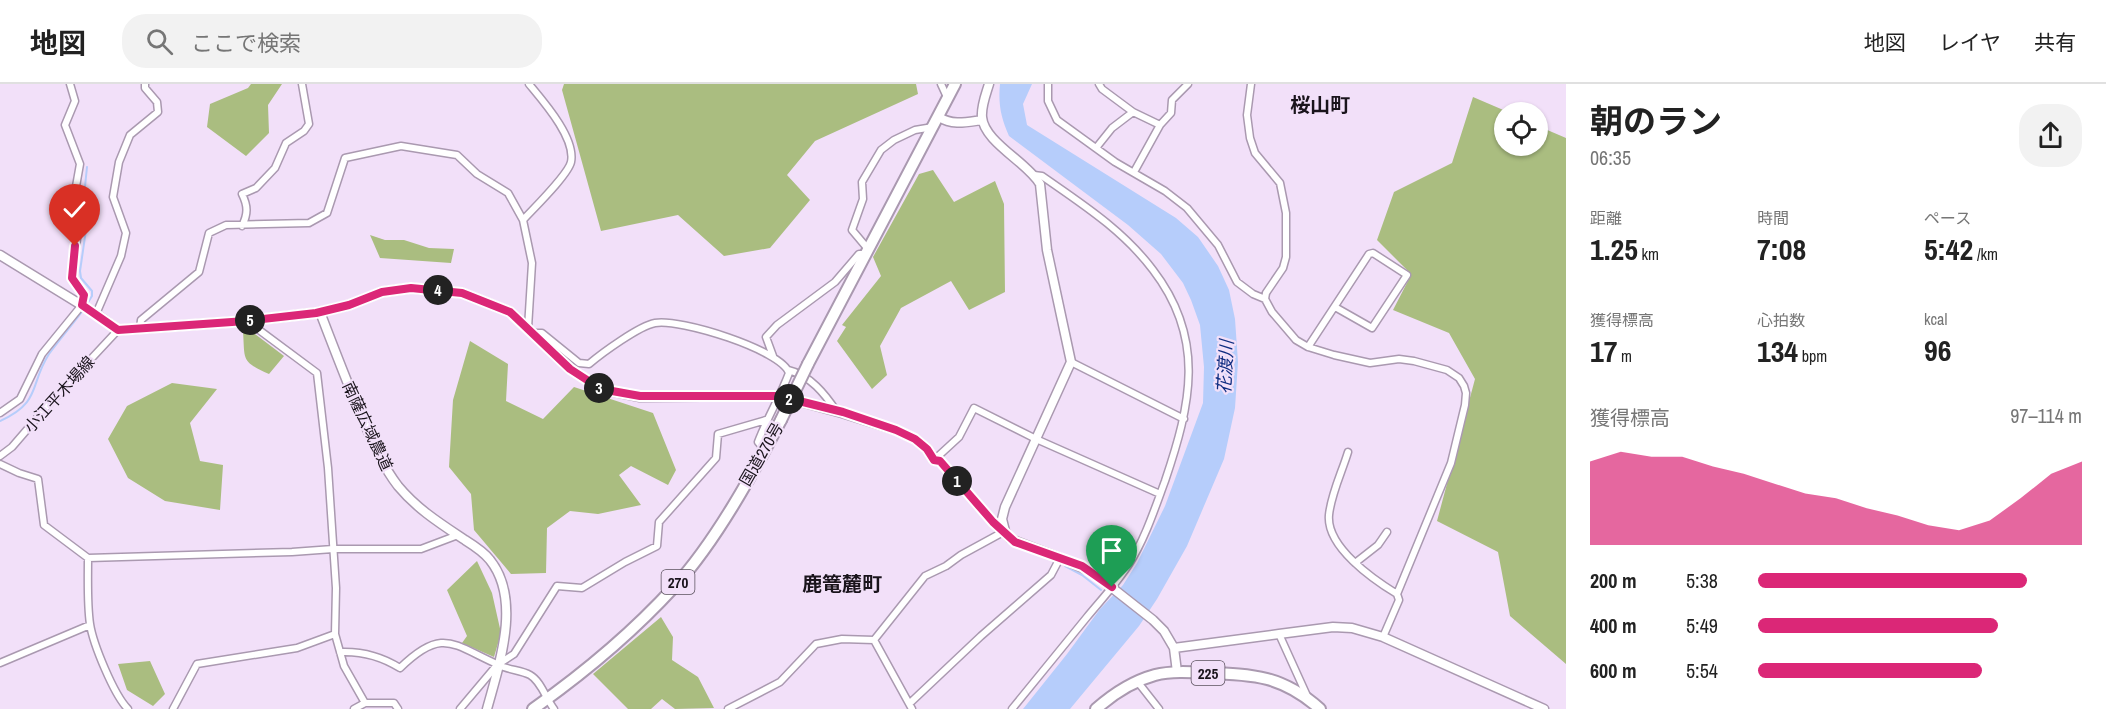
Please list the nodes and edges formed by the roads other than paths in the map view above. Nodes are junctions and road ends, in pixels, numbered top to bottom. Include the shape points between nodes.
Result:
1 (70, 84) edge
2 (145, 84) edge
3 (302, 84) edge
4 (530, 84) edge
5 (941, 84) edge
6 (956, 84) edge
7 (989, 84) edge
8 (1048, 84) edge
9 (1099, 84) edge
10 (1188, 84) edge
11 (1251, 84) edge
12 (948, 98) junction
13 (1132, 112) junction
14 (982, 120) junction
15 (936, 122) junction
16 (1160, 125) junction
17 (1096, 148) junction
18 (1134, 171) junction
19 (1034, 175) junction
20 (523, 220) junction
21 (243, 226) junction
22 (868, 252) junction
23 (0, 255) edge
24 (1265, 299) junction
25 (82, 305) junction
26 (1335, 307) junction
27 (320, 312) junction
28 (96, 314) junction
29 (246, 321) junction
30 (140, 328) junction
31 (118, 330) junction
32 (531, 330) junction
33 (1308, 347) junction
34 (773, 356) junction
35 (1071, 362) junction
36 (788, 369) junction
37 (779, 396) junction
38 (837, 412) junction
39 (0, 413) edge
40 (1184, 419) junction
41 (766, 420) junction
42 (1036, 439) junction
43 (765, 450) junction
44 (1348, 452) dead end
45 (0, 456) edge
46 (934, 460) junction
47 (0, 464) edge
48 (1160, 494) junction
49 (1005, 531) junction
50 (1387, 532) dead end
51 (458, 535) junction
52 (333, 549) junction
53 (88, 558) junction
54 (1060, 558) junction
55 (1355, 563) junction
56 (1113, 588) junction
57 (1397, 594) junction
58 (90, 625) junction
59 (335, 634) junction
60 (1279, 634) junction
61 (1383, 637) junction
62 (874, 640) junction
63 (1174, 648) junction
64 (340, 652) junction
65 (0, 663) edge
66 (497, 665) junction
67 (1177, 672) junction
68 (1137, 681) junction
69 (1308, 698) junction
70 (546, 699) junction
71 (365, 703) junction
72 (911, 706) edge
73 (128, 709) edge
74 (173, 709) edge
75 (354, 709) edge
76 (398, 709) edge
77 (459, 709) edge
78 (487, 709) edge
79 (533, 709) edge
80 (554, 709) edge
81 (728, 709) edge
82 (1012, 709) edge
83 (1096, 709) edge
84 (1160, 709) edge
85 (1320, 709) edge
86 (1544, 709) edge

1 - 25 street via 75,101 65,125 80,164 75,192 78,231 72,278 84,295
2 - 28 street via 157,102 158,112 130,135 118,162 113,197 126,233 121,256
3 - 21 street via 309,124 286,143 275,168 256,188 242,194 247,204
4 - 20 street via 569,141 571,162
5 - 12 street
6 - 12 highway, 国道270号 / 270
7 - 14 street
8 - 17 street via 1048,101 1057,120
9 - 13 street
10 - 16 street via 1172,100 1171,113
11 - 24 street via 1247,115 1250,138 1255,153 1280,183 1286,213 1286,257
12 - 15 highway, 国道270号 / 270
13 - 16 street
13 - 17 street
14 - 15 street
14 - 19 street via 996,140
15 - 22 highway, 国道270号 / 270
15 - 22 street via 894,140 881,150 862,182 863,199 852,230
16 - 18 street
17 - 18 street
18 - 24 street via 1187,208 1218,245 1238,282
19 - 35 street via 1040,184 1047,250
19 - 40 street via 1042,176 1102,218 1140,255 1164,286 1181,320 1188,349
20 - 21 street via 508,192 477,174 457,155 401,146 345,158 327,213 309,223
20 - 32 street via 532,263
21 - 30 street via 226,225 209,233 199,272 141,320
22 - 34 street via 860,254 835,282 777,325 766,338
22 - 43 highway, 国道270号 / 270, bridge
23 - 25 street
24 - 33 street via 1296,340
25 - 28 street
25 - 39 street via 42,354 20,399
26 - 26 street via 1369,254 1407,275 1372,328
26 - 33 street
27 - 29 street
27 - 32 street via 382,292 433,289 462,293 510,312
27 - 51 street, 南薩広域農道 via 383,463 416,504
28 - 31 street
29 - 30 street
29 - 52 street via 317,373
30 - 31 street
31 - 45 street, 小江平木場線
32 - 34 street via 542,333 579,363 590,364 656,323 691,326
32 - 37 street via 570,369 601,389 640,396
33 - 57 street via 1370,363 1414,361 1453,373 1464,386 1464,405 1451,463
34 - 36 street
35 - 40 street
35 - 42 street
36 - 37 street
36 - 38 street via 823,392
37 - 38 street
37 - 41 street
38 - 46 street via 878,423 915,439
40 - 48 street
41 - 43 street via 758,442
41 - 66 street via 718,434 716,458 659,522 657,546 582,588 557,586 514,654
42 - 46 street via 974,408 959,437
42 - 48 street
42 - 49 street via 1005,507
43 - 70 highway, 国道270号 / 270 via 711,541 676,585 626,636
44 - 55 street via 1329,523 1341,547
46 - 49 street via 940,461
47 - 53 street via 38,479 44,525
48 - 56 street via 1139,546
49 - 54 street via 1015,542
49 - 62 street via 925,576
50 - 55 street via 1378,545
51 - 52 street via 421,549
51 - 66 street, 南薩広域農道 via 490,560 502,583 507,613
52 - 53 street
52 - 59 street
53 - 58 street
54 - 56 street via 1087,569
54 - 72 street via 1051,575 981,636
55 - 57 street
56 - 63 street via 1153,620
56 - 82 street
57 - 61 street via 1399,600
58 - 65 street
58 - 73 street via 107,675
59 - 64 street
59 - 74 street via 297,648 197,664
60 - 61 street via 1333,627
60 - 63 street
60 - 69 street
61 - 86 street
62 - 72 street
62 - 81 street via 842,639 816,644 780,682
63 - 67 street
64 - 66 street via 382,657 400,668 435,642 454,643
64 - 71 street
66 - 70 street via 530,675
66 - 77 street
66 - 78 street, 南薩広域農道
67 - 68 highway, 225
67 - 69 highway, 225 via 1255,676 1280,683
68 - 83 highway, 225
68 - 84 street
69 - 85 highway, 225
70 - 79 highway, 国道270号 / 270
70 - 80 street
71 - 75 street
71 - 76 street via 394,704

